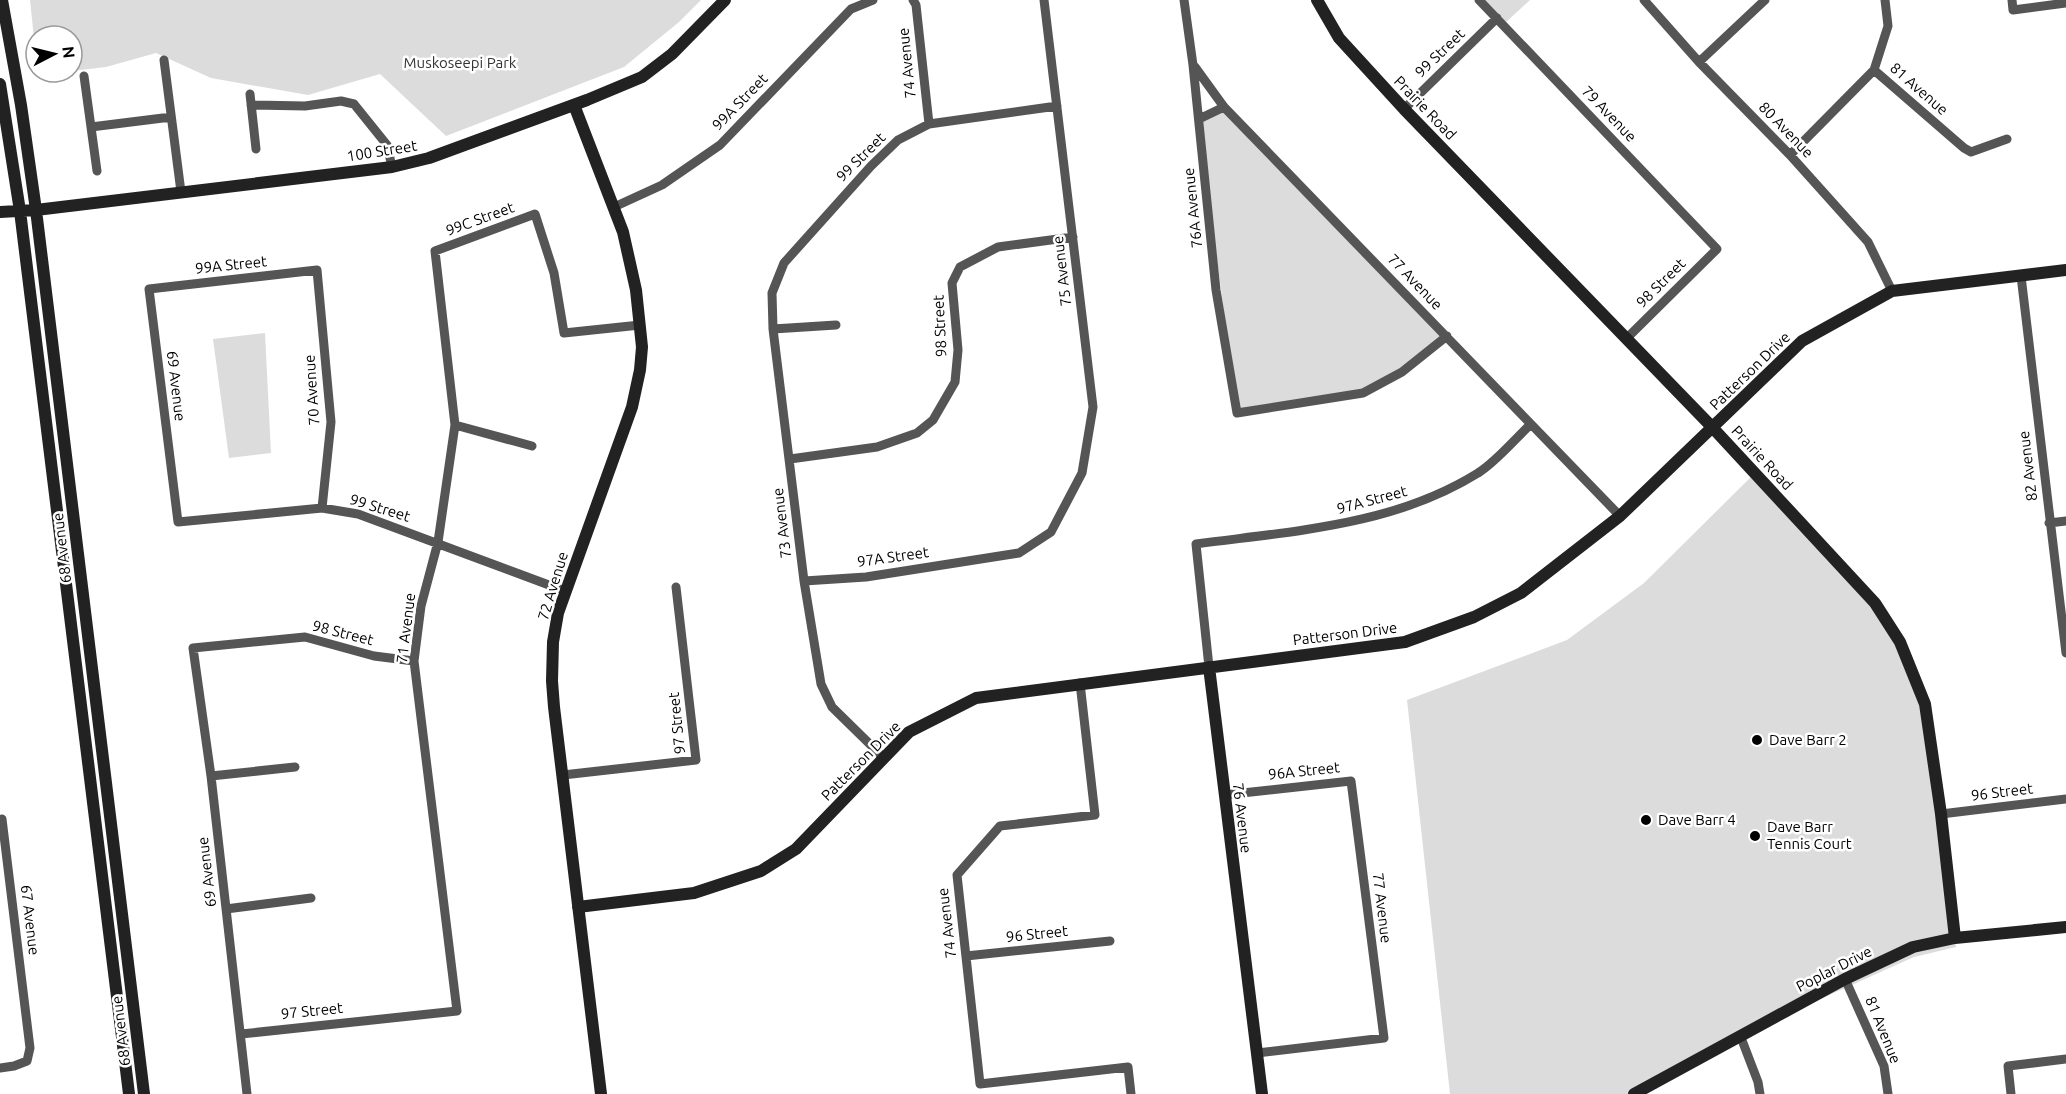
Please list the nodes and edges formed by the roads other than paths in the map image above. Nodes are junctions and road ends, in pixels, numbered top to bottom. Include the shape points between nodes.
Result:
1 (2, 0) edge
2 (725, 0) edge
3 (873, 0) edge
4 (913, 0) edge
5 (1044, 0) edge
6 (1184, 0) edge
7 (1317, 0) edge
8 (1479, 0) edge
9 (1644, 0) edge
10 (1765, 0) edge
11 (1885, 0) edge
12 (2066, 3) edge
13 (2012, 5) edge
14 (1497, 18) junction
15 (164, 60) dead end
16 (1699, 62) junction
17 (1193, 65) junction
18 (1874, 70) junction
19 (84, 76) dead end
20 (0, 84) edge
21 (250, 94) dead end
22 (251, 105) junction
23 (574, 105) junction
24 (1057, 106) junction
25 (1224, 107) junction
26 (1404, 109) junction
27 (171, 117) junction
28 (1199, 119) junction
29 (929, 123) junction
30 (91, 127) junction
31 (2007, 139) dead end
32 (256, 149) dead end
33 (1790, 155) junction
34 (392, 167) junction
35 (97, 171) dead end
36 (181, 192) junction
37 (614, 207) junction
38 (36, 210) junction
39 (0, 212) edge
40 (20, 212) junction
41 (1073, 237) junction
42 (1717, 249) joint
43 (435, 251) joint
44 (784, 263) joint
45 (317, 270) joint
46 (2066, 270) edge
47 (2020, 276) junction
48 (149, 289) joint
49 (1892, 291) junction
50 (640, 325) junction
51 (836, 325) dead end
52 (773, 328) junction
53 (1447, 336) junction
54 (1627, 338) junction
55 (1531, 423) junction
56 (455, 425) junction
57 (1712, 427) junction
58 (532, 446) dead end
59 (790, 459) junction
60 (322, 508) junction
61 (1620, 516) junction
62 (2066, 521) edge
63 (178, 522) joint
64 (2049, 523) junction
65 (1051, 532) joint
66 (438, 542) junction
67 (1196, 544) joint
68 (804, 581) junction
69 (676, 587) dead end
70 (565, 591) junction
71 (193, 648) joint
72 (2066, 653) edge
73 (414, 661) junction
74 (1209, 667) junction
75 (1080, 684) junction
76 (884, 758) junction
77 (295, 767) dead end
78 (563, 775) junction
79 (211, 776) junction
80 (1351, 781) joint
81 (1224, 795) junction
82 (2066, 799) edge
83 (1941, 814) junction
84 (2, 819) dead end
85 (5, 883) edge
86 (311, 898) dead end
87 (578, 907) junction
88 (226, 909) junction
89 (2066, 927) edge
90 (1955, 938) junction
91 (1110, 941) dead end
92 (966, 956) junction
93 (1845, 979) junction
94 (457, 1011) joint
95 (241, 1034) junction
96 (1740, 1035) junction
97 (1257, 1053) junction
98 (2066, 1059) edge
99 (0, 1068) edge
100 (129, 1094) edge
101 (144, 1094) edge
102 (247, 1094) edge
103 (601, 1094) edge
104 (1131, 1094) edge
105 (1262, 1094) edge
106 (1634, 1094) edge
107 (1760, 1094) edge
108 (1888, 1094) edge
109 (2011, 1094) edge

1 - 38 street, 68 Avenue
2 - 23 street, 100 Street via 657,67 620,88
3 - 37 street, 99A Street via 851,9 720,145 662,185
4 - 29 street, 74 Avenue
5 - 24 street, 75 Avenue
6 - 17 street, 76A Avenue
7 - 26 street, Prairie Road via 1339,38
8 - 14 street, 79 Avenue
9 - 16 street, 80 Avenue
10 - 16 street
11 - 18 street, 81 Avenue via 1888,26
12 - 13 street
14 - 26 street, 99 Street
14 - 42 street, 79 Avenue
15 - 27 street
16 - 33 street, 80 Avenue
17 - 25 street, 77 Avenue
17 - 28 street, 76A Avenue
18 - 31 street, 81 Avenue via 1971,152
18 - 33 street
19 - 30 street
20 - 40 street, 68 Avenue
21 - 22 street
22 - 32 street
22 - 34 street via 304,106 341,101 354,104 387,145
23 - 34 street, 100 Street via 429,158
23 - 37 street, 72 Avenue
24 - 29 street, 99 Street
24 - 41 street, 75 Avenue
25 - 28 street
25 - 53 street, 77 Avenue
26 - 54 street, Prairie Road
27 - 30 street
27 - 36 street
28 - 53 street, 76A Avenue via 1216,290 1237,413 1363,393 1402,372
29 - 44 street, 99 Street via 898,140 871,166
30 - 35 street
33 - 49 street, 80 Avenue via 1868,242
34 - 36 street, 100 Street
36 - 38 street, 100 Street
37 - 50 street, 72 Avenue via 629,256
38 - 40 street, 100 Street
38 - 101 street, 68 Avenue
39 - 40 street, 100 Street
40 - 100 street, 68 Avenue
41 - 59 street, 98 Street via 998,247 960,267 952,283 958,350 955,382 933,420 917,433 877,447
41 - 65 street, 75 Avenue via 1093,407 1082,473
42 - 54 street, 98 Street
43 - 50 street, 99C Street via 535,214 554,273 564,333
43 - 56 street, 71 Avenue
44 - 52 street, 73 Avenue via 772,293
45 - 48 street, 99A Street
45 - 60 street, 70 Avenue via 332,422
46 - 47 street, Patterson Drive
47 - 49 street, Patterson Drive
47 - 64 street, 82 Avenue
48 - 63 street, 69 Avenue
49 - 57 street, Patterson Drive via 1802,341
50 - 70 street, 72 Avenue via 637,391
51 - 52 street
52 - 59 street, 73 Avenue
53 - 55 street, 77 Avenue
54 - 57 street, Prairie Road
55 - 61 street, 77 Avenue
55 - 67 street, 97A Street via 1480,472 1426,501 1350,523
56 - 58 street
56 - 66 street, 71 Avenue
57 - 61 street, Patterson Drive
57 - 83 street, Prairie Road via 1875,603 1900,642 1925,704
59 - 68 street, 73 Avenue
60 - 63 street, 99 Street
60 - 66 street, 99 Street via 358,513
61 - 74 street, Patterson Drive via 1521,593 1405,642
62 - 64 street
64 - 72 street, 82 Avenue
65 - 68 street, 97A Street via 1019,553 866,577
66 - 70 street, 99 Street
66 - 73 street, 71 Avenue via 421,606
67 - 74 street, 76 Avenue
68 - 76 street, 73 Avenue via 820,684 832,707
69 - 78 street, 97 Street via 696,760
70 - 78 street, 72 Avenue via 552,662
71 - 73 street, 98 Street via 305,638 374,656
71 - 79 street, 69 Avenue
73 - 94 street, 71 Avenue
74 - 75 street, Patterson Drive
74 - 81 street, 76 Avenue
75 - 76 street, Patterson Drive via 976,698 909,732
75 - 92 street, 74 Avenue via 1095,815 1000,826 957,875
76 - 87 street, Patterson Drive via 796,849 761,871 694,893
77 - 79 street
78 - 87 street, 72 Avenue
79 - 88 street, 69 Avenue
80 - 81 street, 96A Street
80 - 97 street, 77 Avenue via 1384,1038
81 - 97 street, 76 Avenue
82 - 83 street, 96 Street
83 - 90 street, Prairie Road
84 - 85 street, 67 Avenue
85 - 99 street, 67 Avenue via 30,1048 27,1061
86 - 88 street
87 - 103 street, 72 Avenue
88 - 95 street, 69 Avenue
89 - 90 street, Poplar Drive
90 - 93 street, Poplar Drive via 1913,947
91 - 92 street, 96 Street
92 - 104 street, 74 Avenue via 980,1084 1128,1067
93 - 96 street, Poplar Drive
93 - 108 street, 81 Avenue via 1884,1066
94 - 95 street, 97 Street
95 - 102 street, 69 Avenue
96 - 106 street, Poplar Drive
96 - 107 street
97 - 105 street, 76 Avenue
98 - 109 street via 2008,1066

